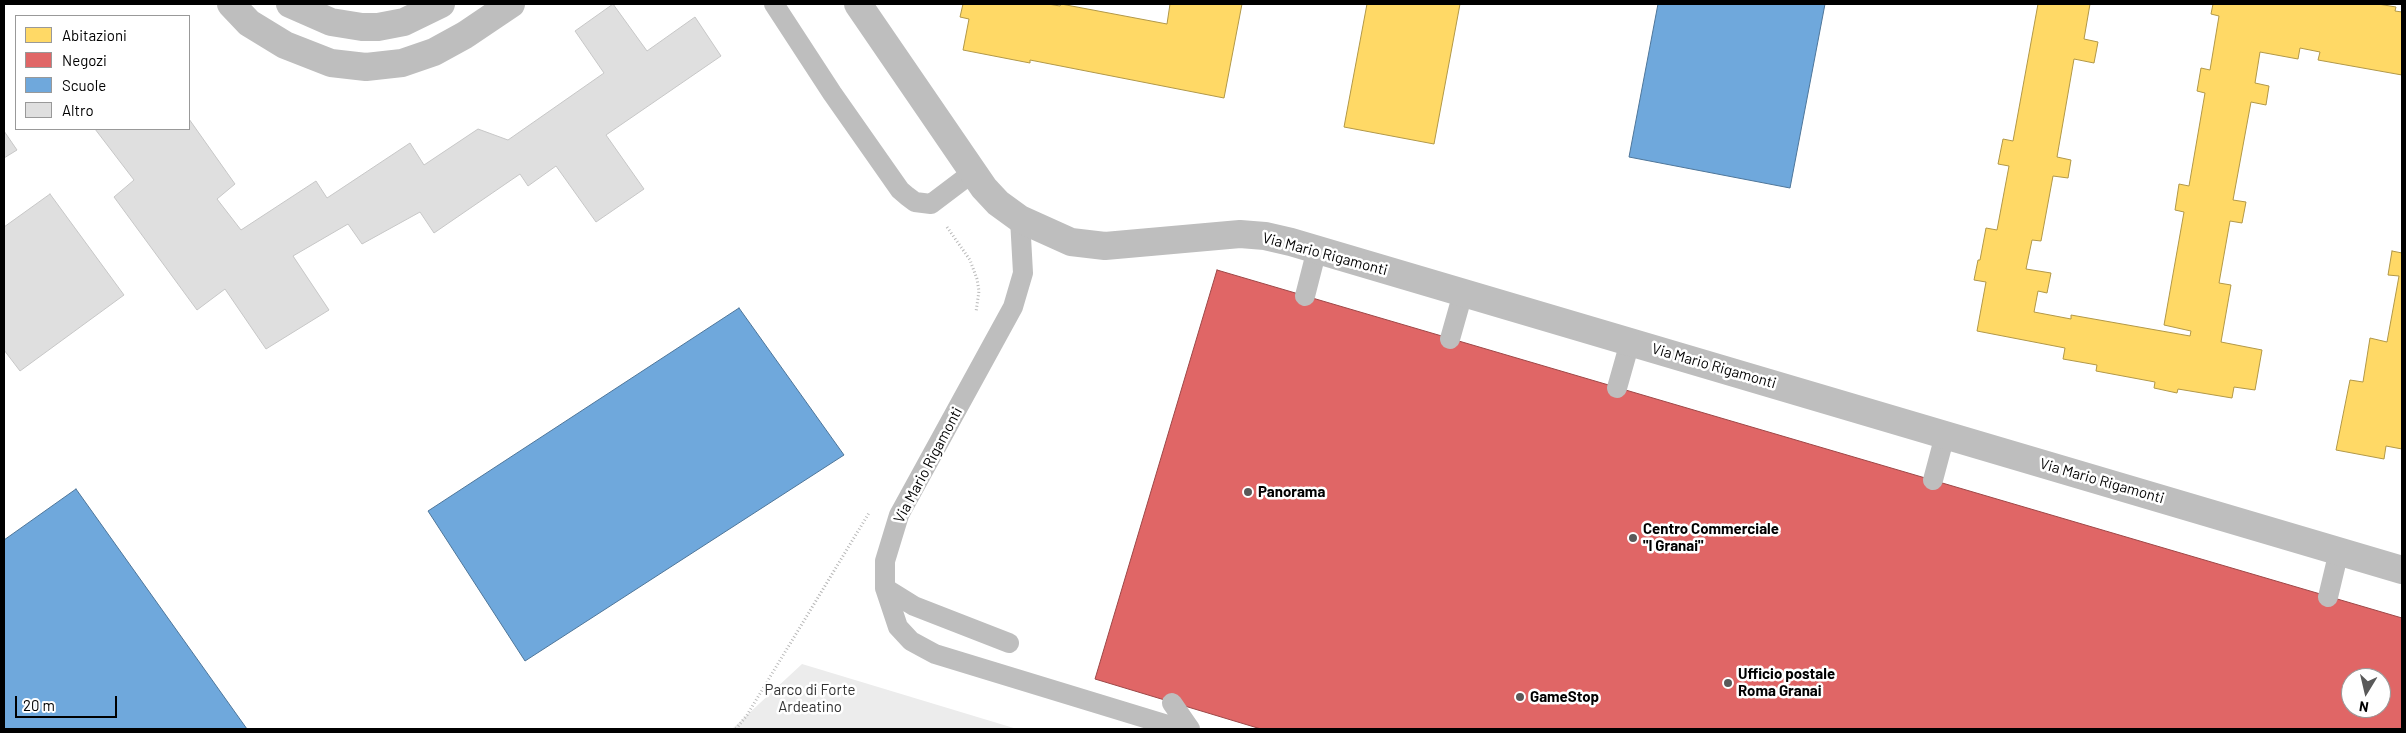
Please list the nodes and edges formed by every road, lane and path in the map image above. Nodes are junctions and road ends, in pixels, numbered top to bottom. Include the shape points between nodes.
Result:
1 (231, 4) edge
2 (290, 4) edge
3 (441, 4) edge
4 (511, 4) edge
5 (774, 4) edge
6 (858, 4) edge
7 (972, 173) junction
8 (931, 204) junction
9 (1020, 219) junction
10 (1317, 249) junction
11 (1462, 293) junction
12 (1305, 296) dead end
13 (974, 321) dead end
14 (1450, 339) dead end
15 (1630, 342) junction
16 (1617, 388) dead end
17 (1945, 435) junction
18 (1933, 480) dead end
19 (869, 512) dead end
20 (2339, 551) junction
21 (2402, 570) edge
22 (885, 588) junction
23 (2328, 596) dead end
24 (1009, 643) dead end
25 (1172, 703) dead end
26 (736, 729) edge
27 (1181, 729) edge
28 (1190, 729) edge

1 - 4 street via 250,23 285,46 331,63 366,67 402,63 434,52
2 - 3 street via 331,22 362,27 404,22
5 - 8 lane via 900,190 915,202
6 - 7 street, Via Mario Rigamonti
7 - 8 lane
7 - 9 street, Via Mario Rigamonti via 998,203
8 - 13 path via 970,260 979,300
9 - 10 street, Via Mario Rigamonti via 1071,242 1089,245 1135,245 1240,234 1265,236
9 - 22 lane, Via Mario Rigamonti via 1023,273 1014,307 899,515 885,561
10 - 11 street, Via Mario Rigamonti
10 - 12 lane
11 - 14 lane
11 - 15 street, Via Mario Rigamonti
15 - 16 lane
15 - 17 street, Via Mario Rigamonti
17 - 18 lane
17 - 20 street, Via Mario Rigamonti
19 - 26 path
20 - 21 street, Via Mario Rigamonti
20 - 23 lane
22 - 24 lane via 914,606
22 - 27 lane, Via Mario Rigamonti via 898,627 911,641 928,650
25 - 28 lane

